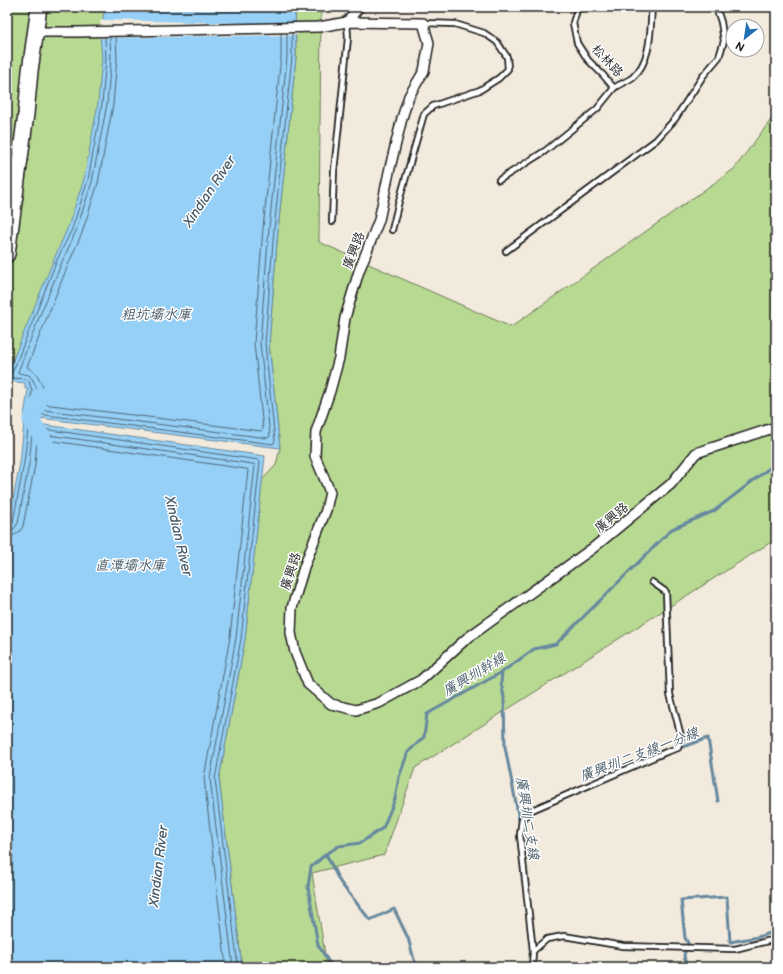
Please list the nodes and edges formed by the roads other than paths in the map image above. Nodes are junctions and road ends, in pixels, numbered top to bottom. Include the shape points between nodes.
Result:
1 (39, 7) edge
2 (359, 7) edge
3 (580, 7) edge
4 (652, 7) edge
5 (716, 7) edge
6 (347, 22) junction
7 (423, 23) junction
8 (35, 32) junction
9 (614, 88) junction
10 (499, 180) dead end
11 (332, 222) dead end
12 (392, 230) dead end
13 (506, 251) dead end
14 (7, 254) edge
15 (776, 427) edge
16 (652, 582) dead end
17 (776, 939) edge
18 (533, 951) junction
19 (532, 967) edge

1 - 8 main road
2 - 6 street
3 - 9 lane, 松林路 via 573,23 577,43 588,60
4 - 9 lane, 松林路 via 648,49 642,67 632,78
5 - 13 lane via 724,41 719,57 656,140
6 - 7 street
6 - 8 street via 319,27
6 - 11 lane via 348,38 334,171
7 - 12 lane via 455,24 484,33 497,42 507,57 508,69 480,90 433,106 424,114
7 - 15 street, 廣興路 via 428,43 424,71 409,96 402,118 379,220 359,271 345,318 339,358 316,432 316,456 330,492 292,608 291,633 295,652 308,684 331,704 356,710 379,703 421,680 466,639 593,548 671,484 696,453
8 - 14 main road
9 - 10 lane via 597,109 545,151
16 - 18 lane via 666,592 670,694 681,736 678,748 532,810 522,818 520,835
17 - 18 lane via 735,949 623,946 564,936 546,940
18 - 19 lane

